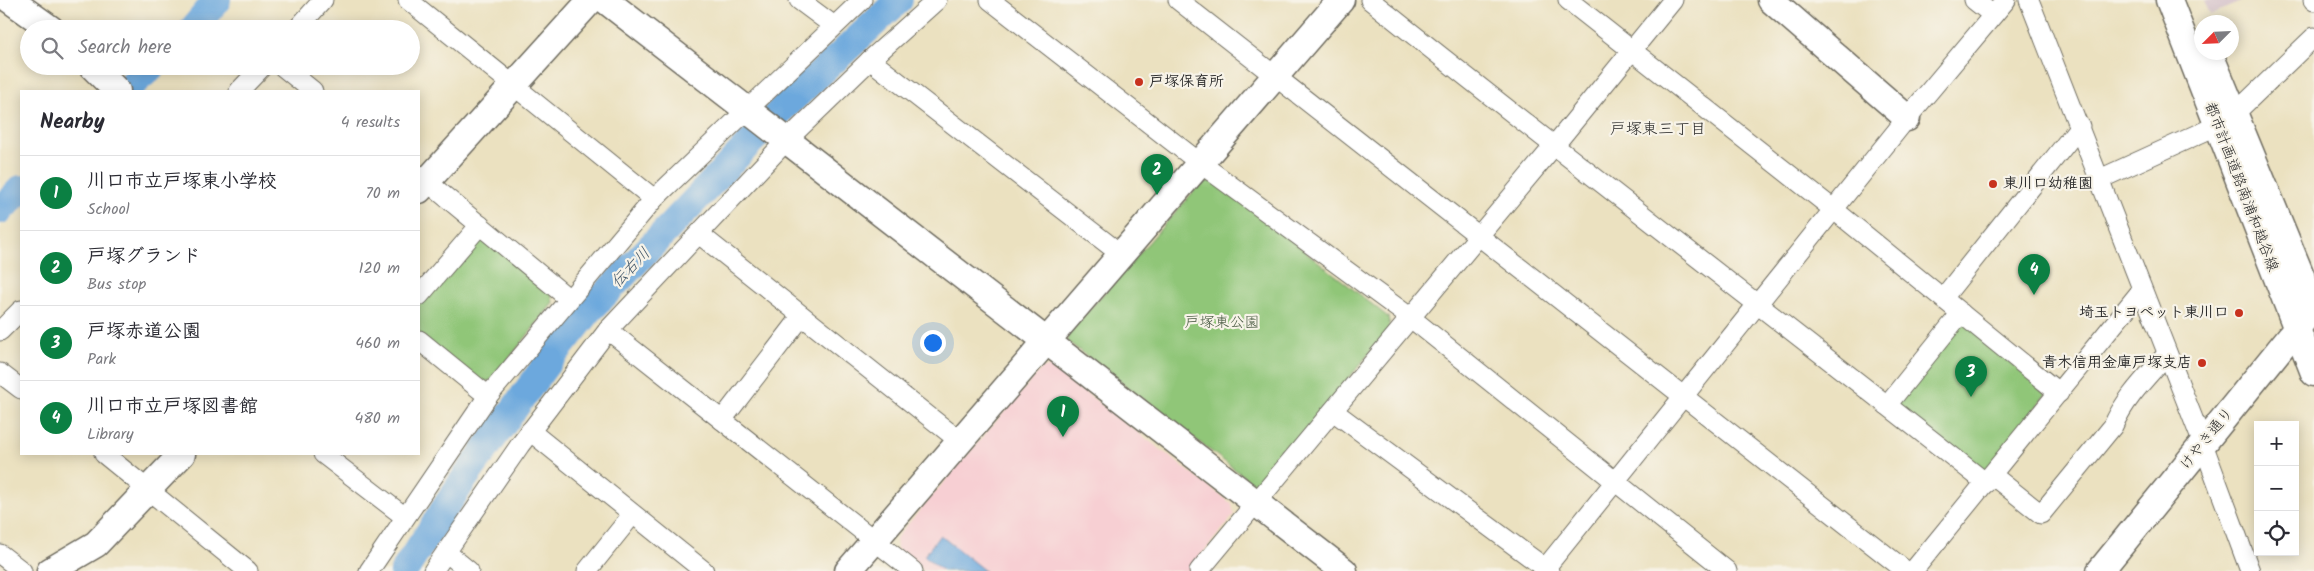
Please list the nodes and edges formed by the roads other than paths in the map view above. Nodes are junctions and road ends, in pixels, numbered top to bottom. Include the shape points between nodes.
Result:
1 (10, 0) edge
2 (323, 0) edge
3 (408, 0) edge
4 (591, 0) edge
5 (606, 0) edge
6 (799, 0) edge
7 (862, 0) edge
8 (937, 0) edge
9 (990, 0) edge
10 (1178, 0) edge
11 (1341, 0) edge
12 (1370, 0) edge
13 (1568, 0) edge
14 (1673, 0) edge
15 (1771, 0) edge
16 (1974, 0) edge
17 (2006, 0) edge
18 (2030, 0) edge
19 (2169, 0) edge
20 (2187, 0) edge
21 (1993, 16) junction
22 (2194, 16) edge
23 (38, 20) edge
24 (306, 20) edge
25 (834, 26) junction
26 (2314, 37) edge
27 (1632, 50) junction
28 (870, 60) junction
29 (2212, 60) edge
30 (101, 75) edge
31 (254, 75) edge
32 (294, 75) edge
33 (1275, 77) junction
34 (514, 84) junction
35 (117, 90) edge
36 (240, 90) edge
37 (313, 90) edge
38 (751, 114) junction
39 (1907, 118) junction
40 (2226, 120) junction
41 (2080, 126) junction
42 (782, 138) junction
43 (1553, 147) junction
44 (1200, 163) junction
45 (2100, 179) junction
46 (421, 182) edge
47 (654, 199) junction
48 (1833, 209) junction
49 (480, 225) junction
50 (699, 234) junction
51 (1479, 236) junction
52 (1122, 255) junction
53 (2141, 290) junction
54 (420, 295) edge
55 (568, 298) junction
56 (1943, 298) junction
57 (1758, 303) junction
58 (2314, 307) edge
59 (20, 311) edge
60 (1961, 313) junction
61 (802, 316) junction
62 (1410, 318) junction
63 (608, 330) junction
64 (2296, 330) junction
65 (0, 331) edge
66 (420, 341) edge
67 (1048, 342) junction
68 (2167, 354) junction
69 (0, 373) edge
70 (2314, 373) edge
71 (20, 388) edge
72 (2059, 393) junction
73 (1684, 395) junction
74 (488, 396) junction
75 (1887, 405) junction
76 (1333, 411) junction
77 (722, 420) junction
78 (530, 431) junction
79 (961, 442) junction
80 (2203, 444) junction
81 (105, 455) edge
82 (181, 455) edge
83 (324, 455) edge
84 (1989, 479) junction
85 (1614, 482) junction
86 (149, 489) junction
87 (1256, 503) junction
88 (632, 515) junction
89 (405, 516) junction
90 (875, 540) junction
91 (446, 552) junction
92 (0, 554) edge
93 (693, 568) edge
94 (1546, 570) edge
95 (22, 571) edge
96 (50, 571) edge
97 (248, 571) edge
98 (369, 571) edge
99 (433, 571) edge
100 (469, 571) edge
101 (587, 571) edge
102 (848, 571) edge
103 (913, 571) edge
104 (1199, 571) edge
105 (1344, 571) edge
106 (1727, 571) edge
107 (1906, 571) edge
108 (1913, 571) edge
109 (2100, 571) edge
110 (2250, 571) edge

1 - 23 street
2 - 24 street
3 - 34 street
4 - 34 street
5 - 38 street
6 - 25 street
7 - 25 street
8 - 28 street
9 - 44 street
10 - 33 street
11 - 33 street
12 - 43 street
13 - 27 street
14 - 27 street
15 - 39 street
16 - 21 street
17 - 21 street
18 - 41 street
19 - 40 street, 都市計画道路南浦和越谷線
20 - 22 street
21 - 39 street
25 - 38 street
26 - 40 street
27 - 43 street
27 - 48 street
28 - 42 street
28 - 52 street
29 - 40 street, 都市計画道路南浦和越谷線
30 - 35 street
31 - 36 street
32 - 37 street
33 - 44 street
33 - 51 street
34 - 46 street
34 - 47 street
38 - 42 street
38 - 47 street
39 - 48 street
40 - 45 street
40 - 58 street, 都市計画道路南浦和越谷線
40 - 64 street, 都市計画道路南浦和越谷線
41 - 45 street
41 - 56 street
42 - 50 street
42 - 67 street
43 - 51 street
43 - 57 street
44 - 52 street
44 - 62 street
45 - 53 street
46 - 49 street
47 - 55 street
48 - 56 street
48 - 57 street
49 - 54 street
49 - 55 street
50 - 61 street
50 - 63 street
51 - 62 street
51 - 73 street
52 - 67 street
53 - 68 street
53 - 72 street
55 - 74 street
56 - 60 street
57 - 73 street
57 - 75 street
58 - 64 street, けやき通り
59 - 65 street
60 - 72 street
60 - 75 street
61 - 77 street
61 - 79 street
62 - 76 street
62 - 85 street
63 - 77 street
63 - 78 street
64 - 70 street, 都市計画道路南浦和越谷線
64 - 80 street, けやき通り
66 - 74 street
67 - 79 street
67 - 87 street
68 - 80 street
68 - 84 street via 2041,514
69 - 71 street
72 - 84 street
73 - 85 street
73 - 107 street
74 - 89 street
75 - 84 street
76 - 87 street
76 - 94 street
77 - 90 street
78 - 88 street
78 - 91 street
79 - 90 street
80 - 109 street, けやき通り
80 - 110 street
81 - 86 street
82 - 86 street
83 - 89 street
84 - 108 street
85 - 94 street
85 - 106 street
86 - 96 street via 96,544
86 - 97 street
87 - 104 street
87 - 105 street
88 - 93 street
88 - 101 street
89 - 98 street
90 - 102 street
90 - 103 street
91 - 99 street
91 - 100 street
92 - 95 street

